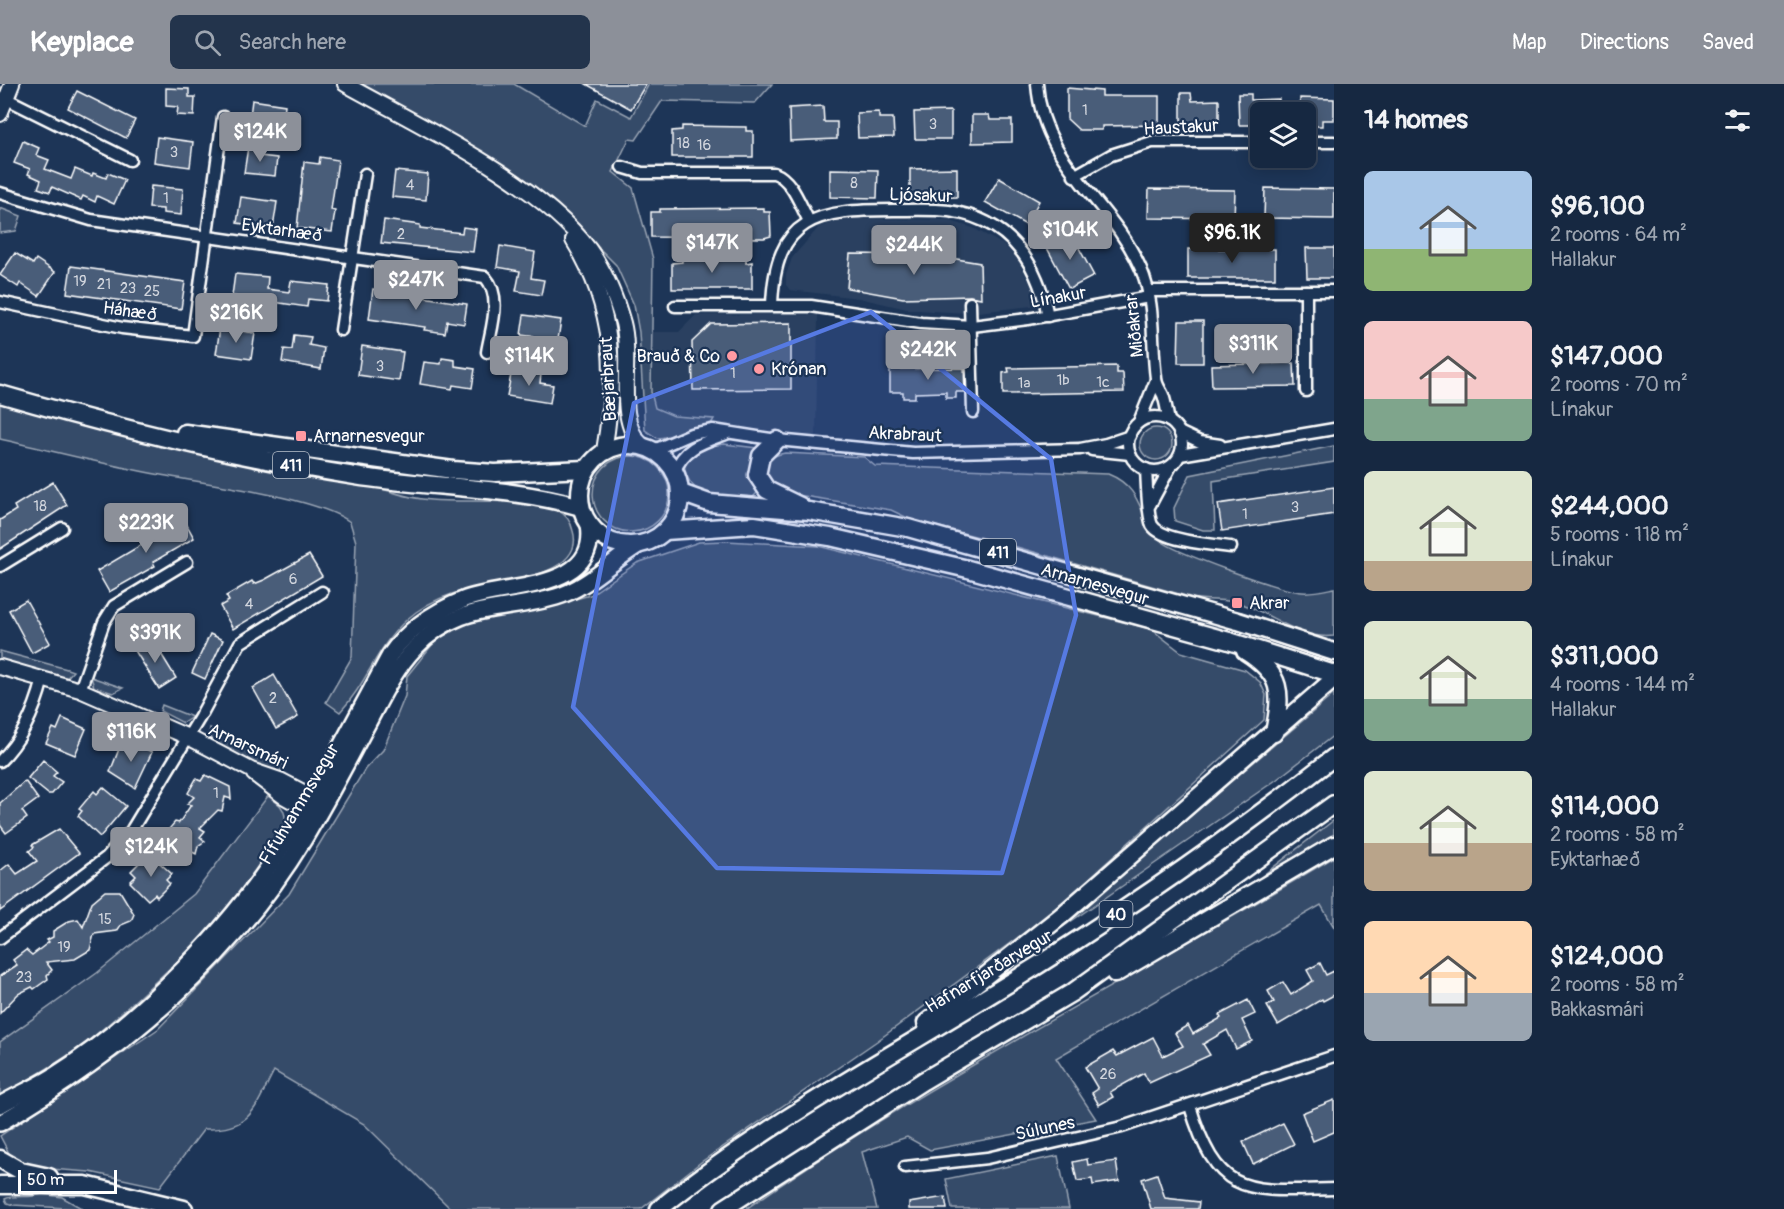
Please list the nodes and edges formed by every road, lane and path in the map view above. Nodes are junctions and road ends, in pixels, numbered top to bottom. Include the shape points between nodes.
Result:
1 (12, 84) edge
2 (345, 84) edge
3 (1037, 84) edge
4 (7, 99) junction
5 (0, 114) edge
6 (223, 117) dead end
7 (1250, 142) edge
8 (1316, 142) edge
9 (1334, 142) edge
10 (130, 160) dead end
11 (622, 167) dead end
12 (365, 174) dead end
13 (1074, 176) junction
14 (0, 193) edge
15 (559, 218) junction
16 (809, 221) junction
17 (205, 236) junction
18 (352, 256) junction
19 (1306, 291) junction
20 (1334, 291) edge
21 (1149, 294) junction
22 (0, 302) edge
23 (970, 303) dead end
24 (772, 305) junction
25 (675, 306) dead end
26 (1048, 316) junction
27 (972, 326) junction
28 (341, 330) dead end
29 (487, 352) dead end
30 (1156, 380) junction
31 (1306, 392) dead end
32 (0, 394) edge
33 (973, 412) dead end
34 (1169, 421) junction
35 (1139, 422) junction
36 (1334, 429) edge
37 (136, 430) junction
38 (1179, 432) junction
39 (729, 433) junction
40 (1130, 436) junction
41 (777, 440) junction
42 (1232, 446) junction
43 (648, 448) junction
44 (1080, 449) junction
45 (604, 451) junction
46 (1130, 454) junction
47 (1180, 455) junction
48 (1171, 466) junction
49 (586, 469) junction
50 (1146, 469) junction
51 (675, 471) junction
52 (681, 493) junction
53 (1150, 505) junction
54 (581, 507) junction
55 (809, 511) junction
56 (589, 524) junction
57 (62, 528) dead end
58 (665, 531) junction
59 (640, 544) junction
60 (1231, 548) dead end
61 (187, 562) dead end
62 (0, 566) edge
63 (322, 592) dead end
64 (1229, 641) junction
65 (1334, 641) edge
66 (1308, 643) junction
67 (1334, 652) edge
68 (0, 668) edge
69 (1334, 674) edge
70 (43, 679) junction
71 (1334, 679) edge
72 (80, 690) junction
73 (1274, 733) junction
74 (188, 737) junction
75 (1334, 757) edge
76 (0, 762) edge
77 (1334, 804) edge
78 (315, 806) junction
79 (1334, 845) edge
80 (0, 938) edge
81 (1073, 992) junction
82 (888, 1054) junction
83 (1334, 1056) edge
84 (52, 1077) junction
85 (0, 1105) edge
86 (1190, 1106) junction
87 (0, 1117) edge
88 (0, 1123) edge
89 (0, 1159) edge
90 (905, 1167) dead end
91 (0, 1185) edge
92 (85, 1185) junction
93 (1334, 1189) edge
94 (184, 1209) edge
95 (659, 1209) edge
96 (723, 1209) edge

1 - 4 street
2 - 15 street, Bæjarbraut via 485,163
3 - 13 street, Miðakrar via 1047,134
4 - 5 street
4 - 10 street
6 - 17 street
7 - 13 street, Haustakur via 1152,142 1111,155
8 - 9 street
11 - 16 street via 642,174 774,173 788,183
12 - 18 street
13 - 21 street, Miðakrar via 1131,248
14 - 17 street, Eyktarhæð via 91,220
15 - 43 street, Bæjarbraut via 589,249 609,283 624,332 628,370 626,418 634,438
15 - 45 street, Bæjarbraut via 591,276 609,330 610,392
16 - 24 street, Ljósakur via 791,237 780,255
16 - 26 street, Ljósakur via 831,212 851,210 943,211 975,218 998,229 1022,251 1035,272
17 - 18 street, Eyktarhæð
17 - 22 street, Háhæð via 193,336 122,328
18 - 28 street
18 - 29 street, Eyktarhæð via 485,278 496,301
19 - 20 street, Línakur
19 - 21 street, Línakur
19 - 31 street
21 - 26 street, Línakur
21 - 30 street, Miðakrar
23 - 27 street
24 - 25 street, Línakur
24 - 27 street, Línakur via 832,308 921,323
26 - 27 street, Línakur
27 - 33 street
30 - 34 street, Miðakrar
30 - 35 street, Miðakrar
32 - 37 main road, 411
34 - 35 street via 1154,417
34 - 38 street
35 - 40 street
36 - 42 street
37 - 49 main road, 411 via 193,434 453,470 495,473
37 - 54 main road, 411 via 357,476 538,495
38 - 42 street via 1200,442
38 - 47 street
39 - 41 street, Akrabraut
39 - 43 street, Akrabraut via 702,431
39 - 51 street, Akrabraut via 692,447
40 - 44 street, Akrabraut
40 - 46 street
41 - 44 street, Akrabraut via 913,453
41 - 55 main road via 761,456 757,465 759,479 767,490
42 - 47 street
43 - 45 main road via 622,445
43 - 51 main road via 666,459
44 - 46 street, Akrabraut
45 - 49 main road
46 - 50 street
47 - 48 street
48 - 50 street via 1163,470
48 - 53 street
49 - 54 main road via 580,487
50 - 53 street
51 - 52 main road
52 - 55 main road, Arnarnesvegur / 411 via 709,503
52 - 58 main road via 674,520
53 - 60 street via 1152,525 1159,532
54 - 56 main road
55 - 66 main road, Arnarnesvegur / 411 via 908,528 977,546
56 - 59 main road via 611,542
56 - 78 main road, Fífuhvammsvegur via 591,540 582,563 544,582 464,599 434,613 403,637 390,655
57 - 62 street
58 - 59 main road, Arnarnesvegur / 411
58 - 64 main road, Arnarnesvegur / 411 via 754,525 830,537 968,569
59 - 78 main road, Fífuhvammsvegur via 577,589 556,597 484,609 451,619 433,631 397,670
61 - 72 street via 114,606 104,622
63 - 74 street, Arnarsmári via 240,643
64 - 69 main road, Arnarnesvegur / 411
64 - 73 main road via 1262,662 1276,679 1280,703
65 - 66 main road
66 - 67 main road, Arnarnesvegur / 411
68 - 70 street, Arnarsmári
70 - 72 street, Arnarsmári
70 - 76 street via 25,729
71 - 73 main road
72 - 74 street, Arnarsmári
73 - 82 main road via 1061,916
74 - 78 street, Arnarsmári via 251,770 280,780
74 - 80 street via 131,831 107,857
75 - 82 main road, Hafnarfjarðarvegur / 40 via 1206,853 1106,921
77 - 81 main road, 40
78 - 84 main road, Fífuhvammsvegur via 198,952 124,1023
78 - 88 main road, Fífuhvammsvegur via 264,897 195,978 136,1032 43,1098
79 - 81 main road via 1122,970
81 - 96 main road, 40 via 923,1081
82 - 95 main road, Hafnarfjarðarvegur / 40 via 690,1184
83 - 86 street, Súlunes
84 - 85 main road, Fífuhvammsvegur
84 - 87 main road via 37,1094
86 - 90 street, Súlunes via 1067,1141 987,1158
86 - 93 street via 1209,1156 1237,1182 1270,1190
89 - 92 main road via 21,1171
91 - 92 main road
92 - 94 main road

